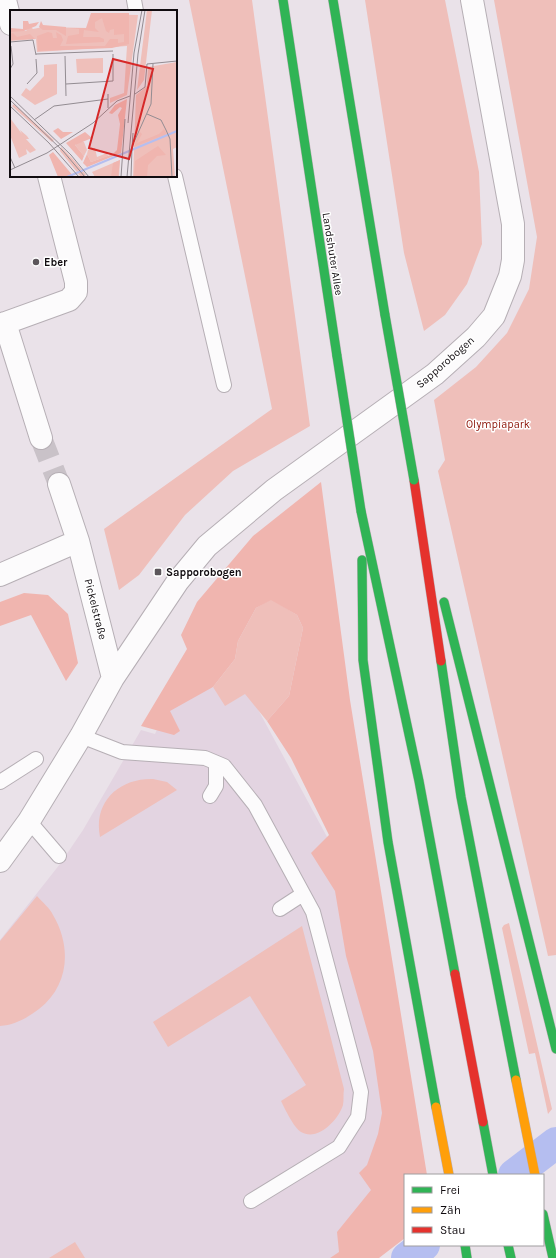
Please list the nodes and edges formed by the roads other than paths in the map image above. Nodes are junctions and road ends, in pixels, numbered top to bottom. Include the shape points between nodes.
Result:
1 (5, 0) edge
2 (134, 0) edge
3 (282, 0) edge
4 (333, 0) edge
5 (472, 0) edge
6 (136, 10) edge
7 (10, 20) edge
8 (49, 177) edge
9 (175, 177) edge
10 (3, 324) edge
11 (224, 385) dead end
12 (41, 438) tunnel mouth
13 (414, 480) junction
14 (59, 484) tunnel mouth
15 (361, 511) junction
16 (78, 540) junction
17 (0, 575) edge
18 (439, 579) dead end
19 (443, 595) dead end
20 (113, 678) junction
21 (81, 736) junction
22 (36, 759) dead end
23 (216, 763) junction
24 (0, 782) edge
25 (210, 796) dead end
26 (29, 821) junction
27 (59, 856) dead end
28 (0, 861) edge
29 (303, 894) junction
30 (280, 909) dead end
31 (556, 1049) edge
32 (449, 1174) edge
33 (493, 1174) edge
34 (534, 1174) edge
35 (251, 1201) dead end
36 (544, 1218) edge
37 (464, 1246) edge
38 (508, 1246) edge
39 (467, 1258) edge
40 (511, 1258) edge
41 (553, 1258) edge

1 - 7 street
2 - 6 lane
3 - 15 highway, Landshuter Allee, bridge
4 - 13 highway, bridge via 384,315
5 - 20 street, Sapporobogen via 514,224 510,276 494,316 436,374 274,490 206,546 178,581
8 - 10 street via 76,282 76,292 69,300
9 - 11 lane
10 - 12 street
13 - 18 highway
13 - 34 highway via 461,797
14 - 16 street, Pickelstraße
15 - 32 highway via 363,660 366,683 388,842
15 - 33 highway via 419,781
16 - 17 street
16 - 20 street, Pickelstraße
19 - 31 highway
20 - 21 street, Sapporobogen
21 - 23 lane via 122,752 205,758
21 - 26 street, Sapporobogen
22 - 24 lane
23 - 25 lane via 216,786
23 - 29 lane via 224,766 255,806
26 - 27 lane
26 - 28 street, Sapporobogen
29 - 30 lane
29 - 35 lane via 314,917 361,1092 358,1117 339,1147
36 - 41 highway
37 - 39 highway
38 - 40 highway

